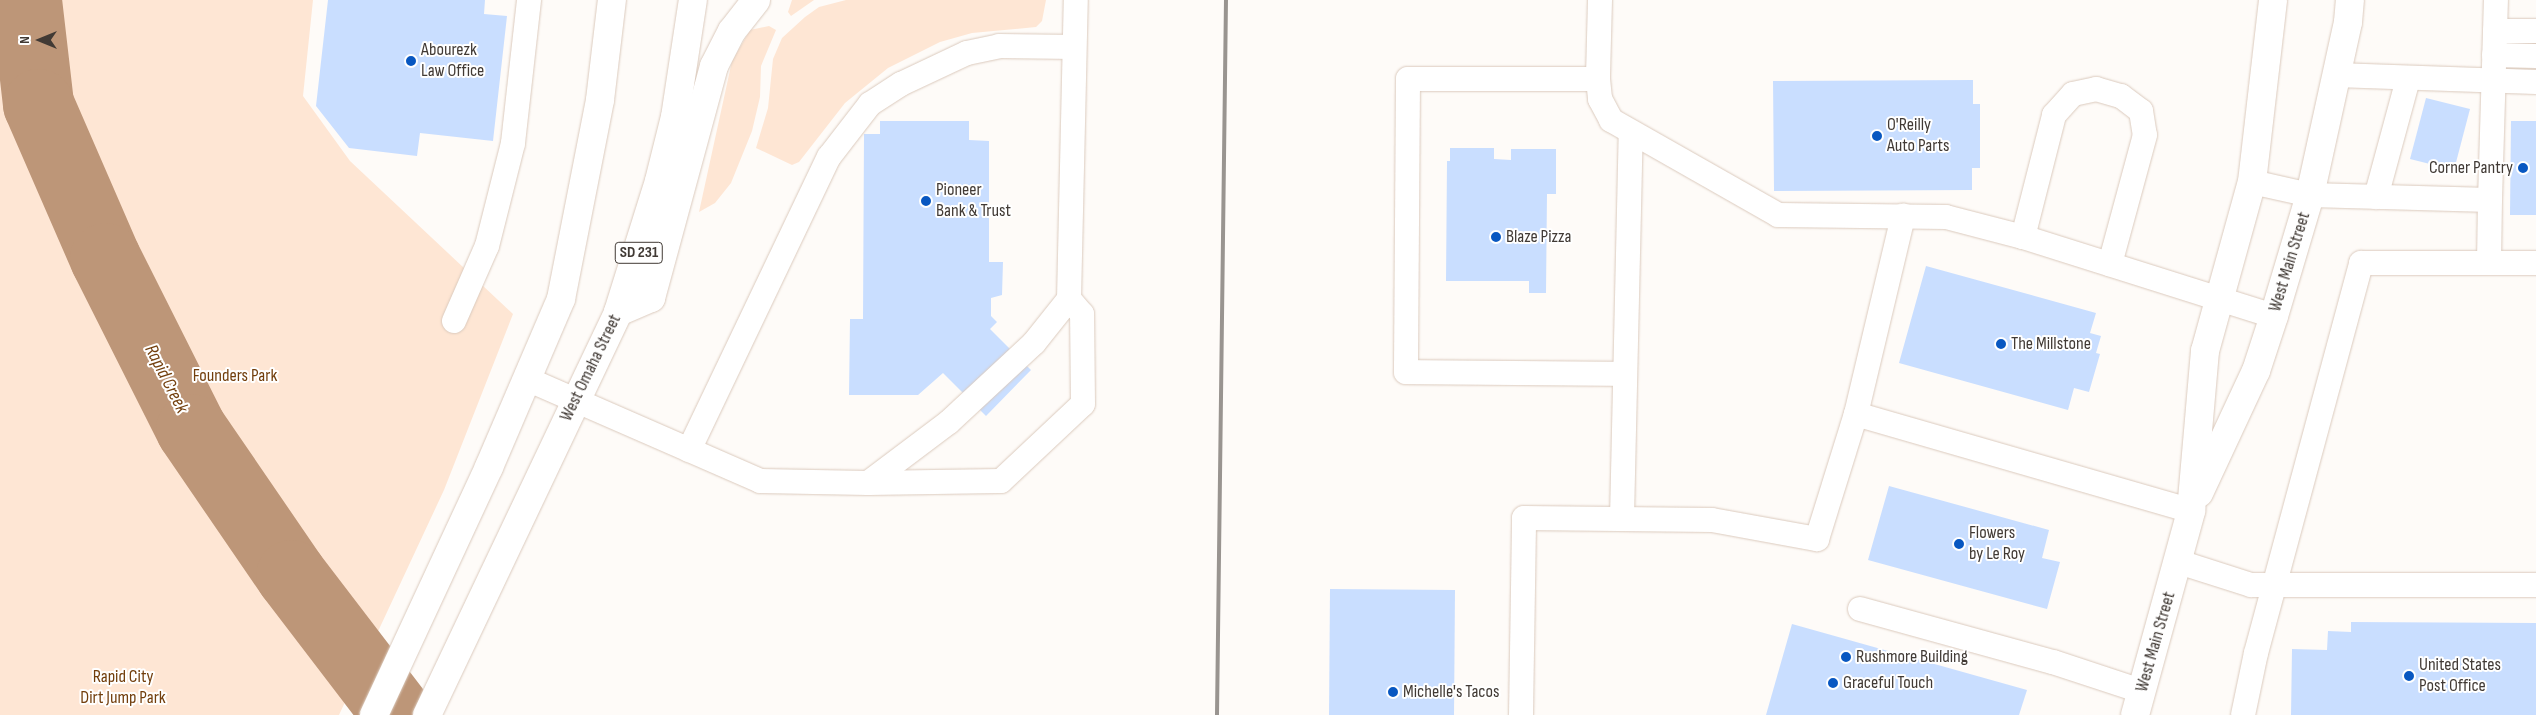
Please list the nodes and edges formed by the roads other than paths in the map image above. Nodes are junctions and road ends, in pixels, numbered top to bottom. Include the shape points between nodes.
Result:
1 (528, 0) edge
2 (612, 0) edge
3 (693, 0) edge
4 (756, 0) edge
5 (1076, 0) edge
6 (1600, 0) edge
7 (2273, 0) edge
8 (2350, 0) edge
9 (2496, 0) edge
10 (2495, 31) junction
11 (2536, 31) edge
12 (1074, 47) junction
13 (2494, 55) junction
14 (2536, 56) edge
15 (2336, 75) junction
16 (1598, 79) junction
17 (2408, 79) junction
18 (2493, 82) junction
19 (2536, 82) edge
20 (1631, 134) junction
21 (2252, 182) junction
22 (2310, 195) junction
23 (2376, 197) junction
24 (2490, 200) junction
25 (1903, 216) junction
26 (2023, 238) junction
27 (2489, 263) junction
28 (2536, 263) edge
29 (2110, 264) junction
30 (1069, 299) junction
31 (2220, 301) junction
32 (618, 312) junction
33 (2274, 316) junction
34 (454, 321) dead end
35 (1625, 374) junction
36 (527, 379) junction
37 (575, 400) junction
38 (1856, 414) junction
39 (689, 450) junction
40 (868, 483) junction
41 (2191, 511) junction
42 (1622, 518) junction
43 (2179, 562) junction
44 (2275, 585) junction
45 (2536, 585) edge
46 (1860, 609) dead end
47 (2256, 653) junction
48 (2138, 703) edge
49 (374, 715) edge
50 (428, 715) edge
51 (1521, 715) edge
52 (2243, 715) edge
53 (2254, 715) edge

1 - 34 lane via 513,143 487,246
2 - 36 main road via 600,100 561,299
3 - 32 main road, West Omaha Street / SD 231 via 662,172
4 - 32 main road via 732,31 714,66 702,101 680,201 652,298
5 - 12 lane
6 - 16 lane
7 - 21 main road, West Main Street
8 - 15 main road, West Main Street
9 - 10 lane
10 - 11 lane
10 - 13 lane
12 - 30 lane
12 - 39 lane via 999,46 967,53 901,84 870,104 829,157
13 - 14 lane
13 - 18 lane
15 - 17 lane
15 - 22 main road, West Main Street
16 - 20 lane via 1600,99 1611,120
16 - 35 lane via 1408,79 1406,372
17 - 18 lane
17 - 23 lane
18 - 19 lane
18 - 24 lane
20 - 25 lane via 1778,214
20 - 35 lane
21 - 22 lane
21 - 31 main road, West Main Street
22 - 23 lane
22 - 33 main road, West Main Street
23 - 24 lane
24 - 27 lane
25 - 26 lane via 1946,217
25 - 38 lane
26 - 29 lane
26 - 29 lane via 2054,114 2073,94 2096,89 2121,96 2142,111 2145,135
27 - 28 lane
27 - 44 lane via 2360,263
29 - 31 lane
30 - 40 lane via 1034,343 950,422
30 - 40 lane via 1082,314 1083,404 1001,480
31 - 33 lane
31 - 41 main road, West Main Street via 2205,351
32 - 37 main road, West Omaha Street / SD 231
33 - 41 main road, West Main Street via 2256,371
35 - 42 lane
36 - 37 lane
36 - 49 main road
37 - 39 lane
37 - 50 main road, West Omaha Street / SD 231
38 - 41 lane
38 - 42 lane via 1817,539 1712,520
39 - 40 lane via 760,482
41 - 43 main road, West Main Street
42 - 51 lane via 1524,518
43 - 44 lane via 2251,585
43 - 48 main road, West Main Street
44 - 45 lane
44 - 47 lane
46 - 48 lane via 2053,662
47 - 52 lane
47 - 53 lane

